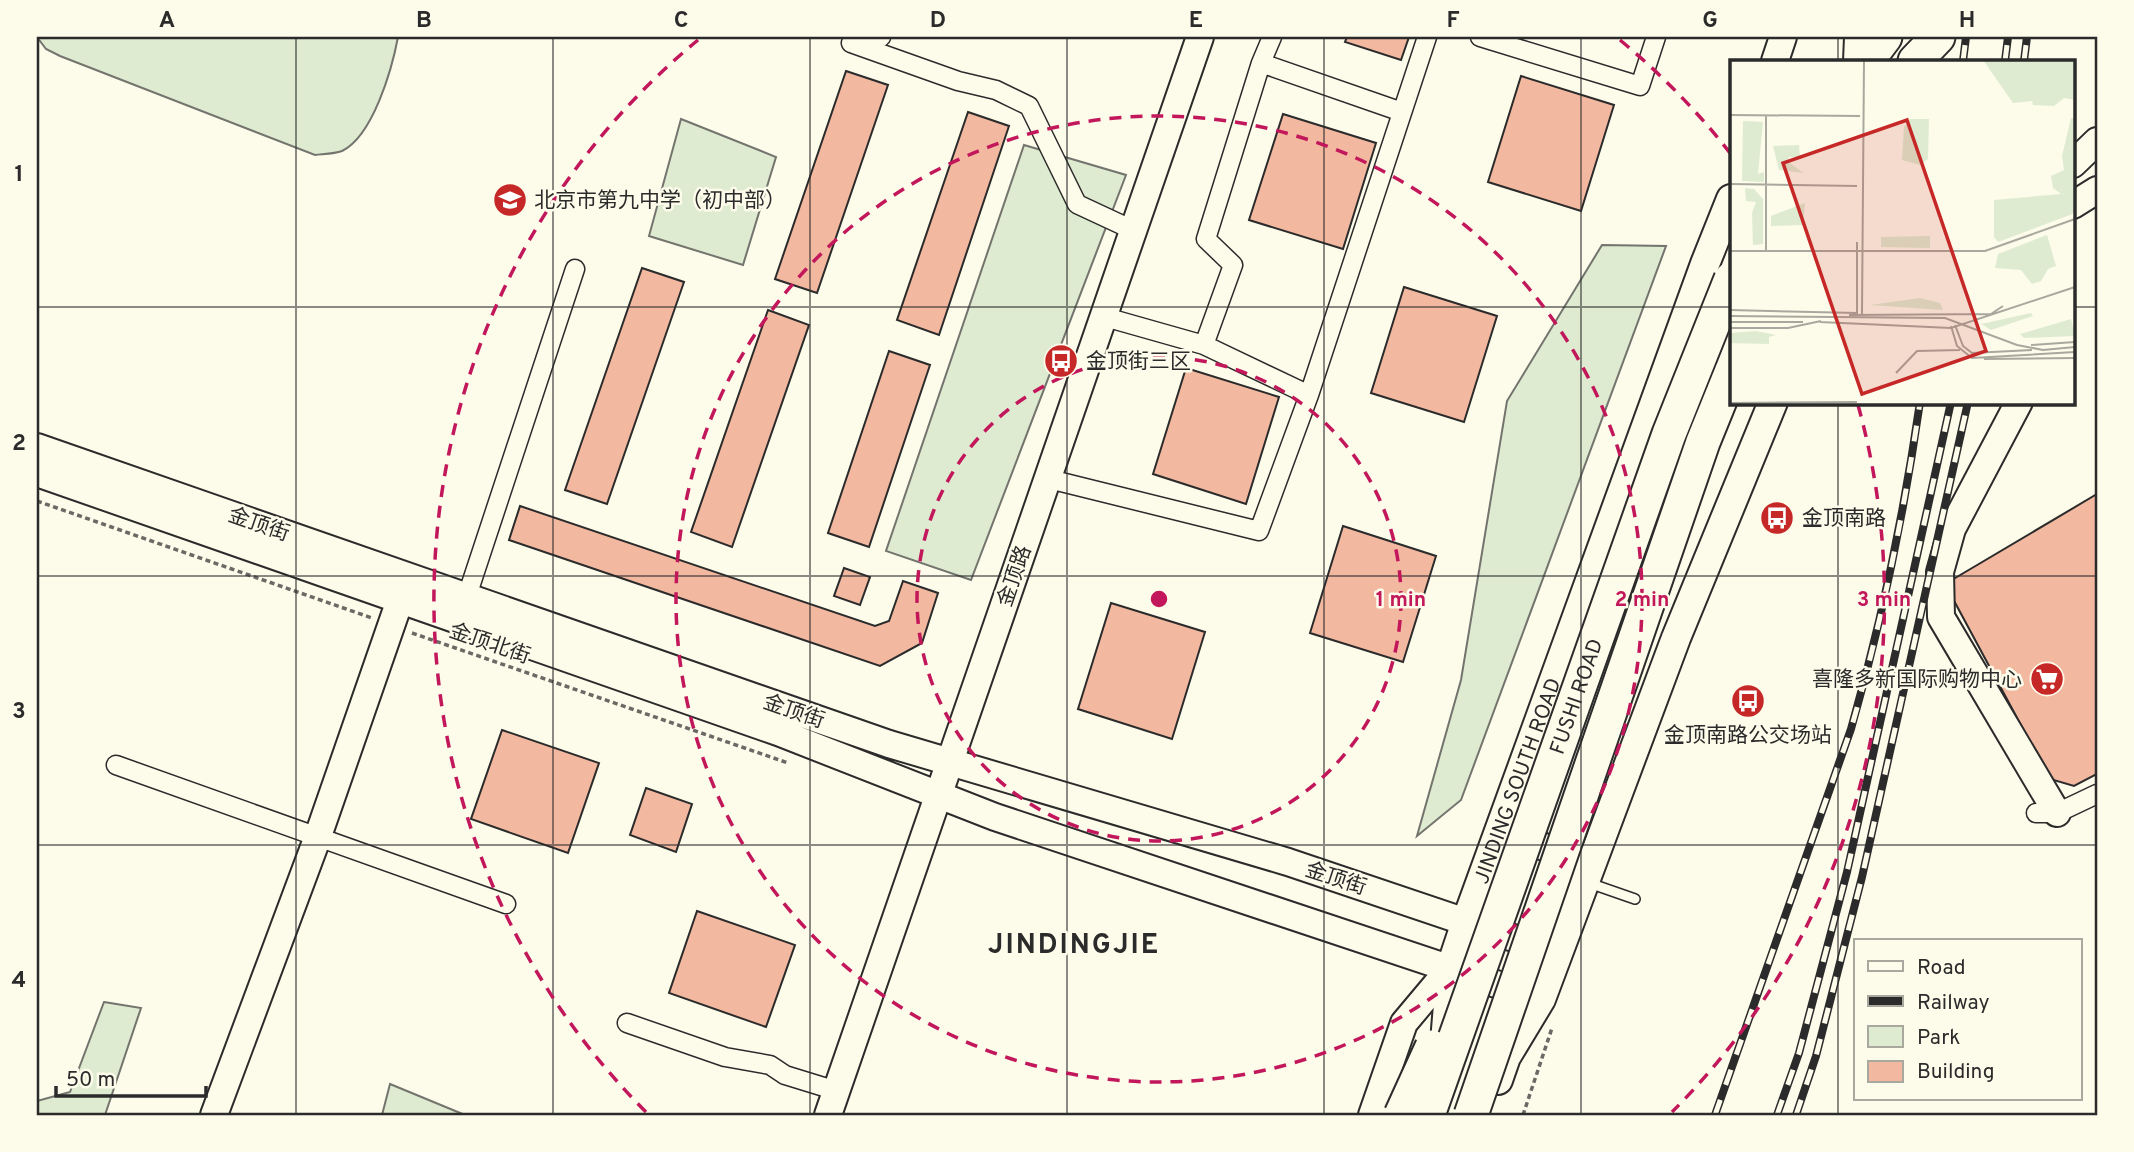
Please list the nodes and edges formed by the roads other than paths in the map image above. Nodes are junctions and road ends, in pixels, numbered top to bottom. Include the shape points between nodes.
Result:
1 (881, 37) edge
2 (1200, 37) edge
3 (1272, 37) edge
4 (1427, 37) edge
5 (1480, 37) edge
6 (1656, 37) edge
7 (1783, 37) edge
8 (1858, 37) edge
9 (1885, 37) edge
10 (1938, 37) edge
11 (1775, 60) edge
12 (1857, 60) edge
13 (1868, 60) edge
14 (1916, 60) edge
15 (1261, 62) junction
16 (1402, 112) junction
17 (2097, 141) edge
18 (2074, 163) edge
19 (2097, 190) edge
20 (1730, 202) edge
21 (2074, 204) edge
22 (1135, 231) junction
23 (575, 269) dead end
24 (1730, 282) edge
25 (1105, 317) junction
26 (1204, 345) junction
27 (1730, 375) edge
28 (1309, 395) junction
29 (1772, 404) edge
30 (2019, 404) edge
31 (37, 447) edge
32 (37, 474) edge
33 (1049, 479) junction
34 (467, 596) junction
35 (400, 600) junction
36 (949, 761) junction
37 (116, 765) dead end
38 (939, 793) junction
39 (2097, 794) edge
40 (2047, 813) joint
41 (1499, 831) junction
42 (317, 839) junction
43 (1587, 872) junction
44 (1635, 899) dead end
45 (506, 904) dead end
46 (1466, 922) junction
47 (1484, 953) junction
48 (1558, 953) junction
49 (1451, 967) junction
50 (1541, 999) junction
51 (627, 1023) dead end
52 (833, 1103) edge
53 (214, 1115) edge
54 (1372, 1115) edge
55 (1401, 1115) edge
56 (1420, 1115) edge
57 (1428, 1115) edge
58 (1471, 1115) edge
59 (1485, 1115) edge

1 - 22 street via 851,43 996,90 1029,106 1077,204
2 - 22 main road, 金顶路
3 - 15 street
4 - 16 street
5 - 6 street via 1640,86
7 - 11 main road
8 - 12 main road
9 - 13 highway
10 - 14 highway
15 - 16 street
15 - 26 street via 1206,240 1233,265
16 - 28 street
17 - 18 main road
19 - 21 main road
20 - 41 main road, JINDING SOUTH ROAD
22 - 25 main road, 金顶路
23 - 34 street
24 - 47 highway, FUSHI ROAD, bridge via 1669,434
25 - 26 street
25 - 33 main road, 金顶路
26 - 28 street
27 - 58 highway, FUSHI ROAD, bridge
28 - 33 street via 1259,531
29 - 43 main road
30 - 40 main road via 1952,529 1940,572 1941,617
31 - 34 main road, 金顶街
32 - 35 main road, 金顶街
33 - 36 main road, 金顶路
34 - 36 main road, 金顶街
35 - 38 main road, 金顶街
35 - 42 main road
36 - 38 main road, 金顶路
36 - 46 main road, 金顶街 via 1288,862
37 - 42 street
38 - 49 main road, 金顶街 via 995,817
38 - 52 main road, 金顶路
39 - 40 street
41 - 43 main road
41 - 46 main road, JINDING SOUTH ROAD
42 - 45 street
42 - 53 main road
43 - 44 lane
43 - 48 main road
46 - 48 main road, 金顶街
46 - 49 main road, JINDING SOUTH ROAD
47 - 55 highway, bridge
47 - 57 highway, FUSHI ROAD, bridge
48 - 50 main road
49 - 50 main road, 金顶街
49 - 54 main road, JINDING SOUTH ROAD via 1404,1023
49 - 56 main road via 1447,1037
50 - 59 main road via 1506,1057
51 - 52 street via 724,1057 770,1065

